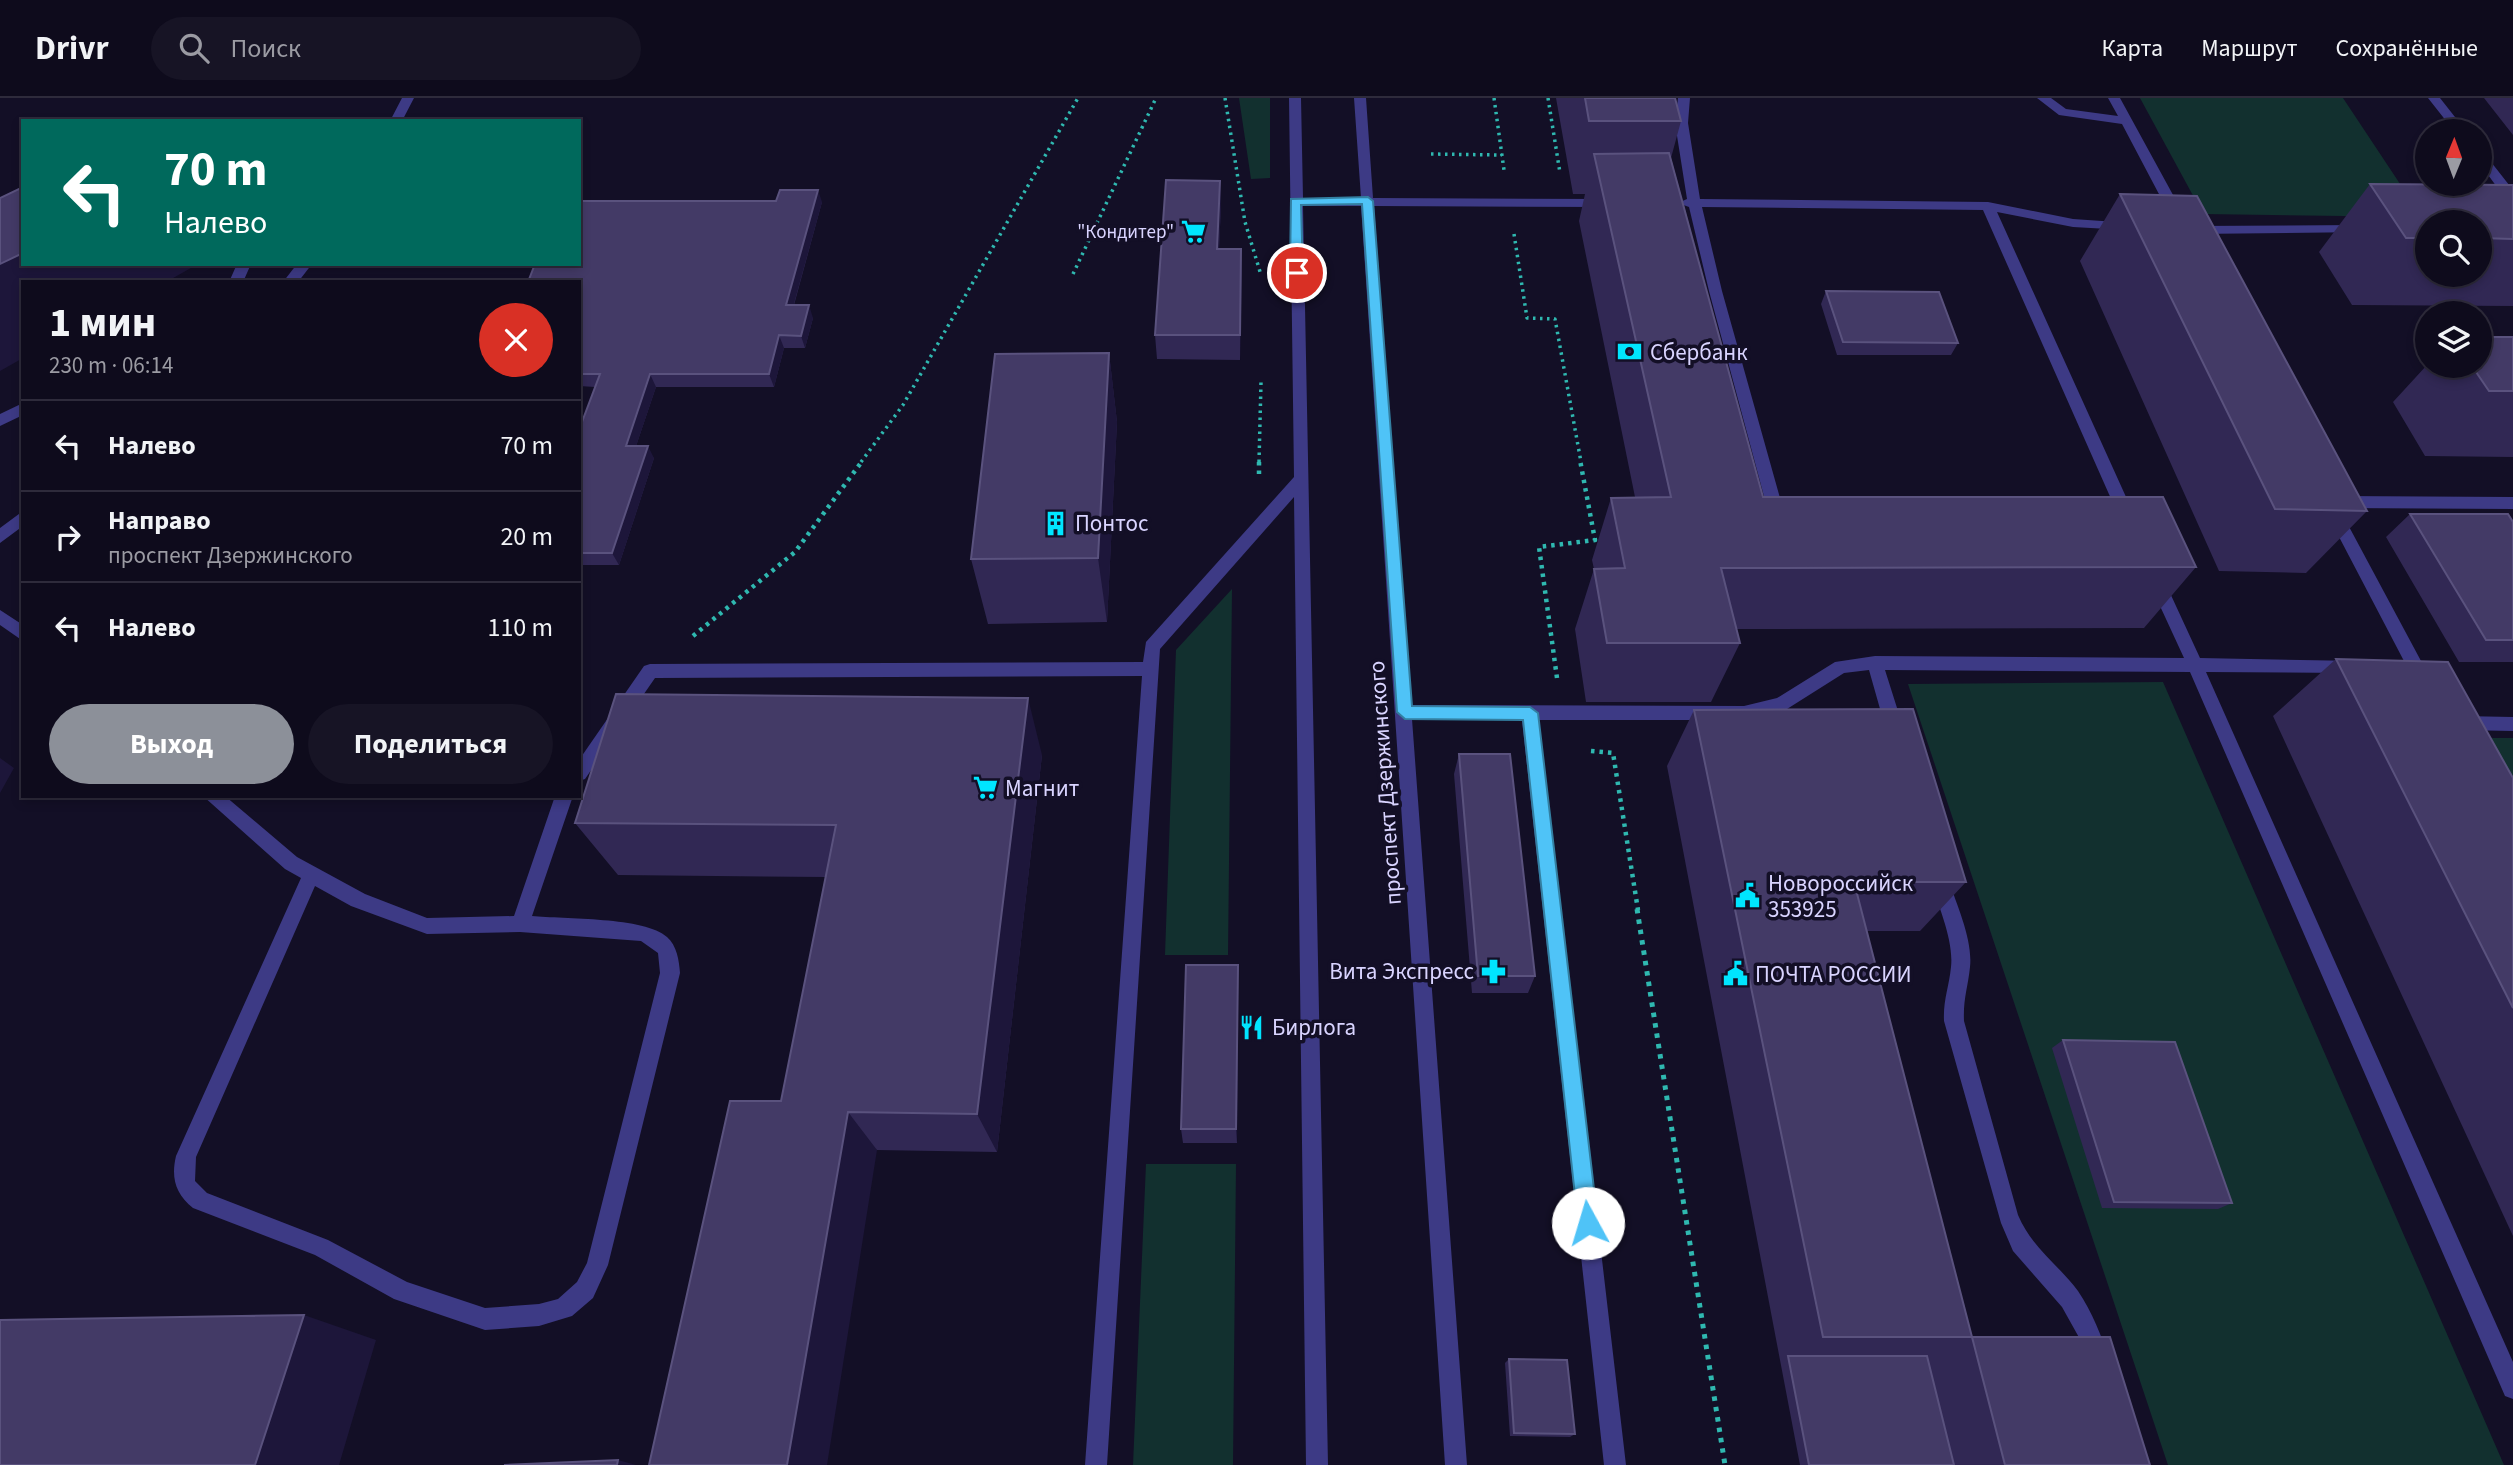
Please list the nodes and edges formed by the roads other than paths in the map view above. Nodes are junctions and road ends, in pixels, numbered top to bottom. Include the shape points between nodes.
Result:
1 (408, 98) edge
2 (1295, 98) edge
3 (1360, 98) edge
4 (1684, 98) edge
5 (2043, 98) edge
6 (2114, 98) edge
7 (2434, 98) edge
8 (397, 119) edge
9 (2451, 119) edge
10 (2126, 121) junction
11 (2492, 172) edge
12 (2513, 199) edge
13 (1368, 201) junction
14 (1295, 202) junction
15 (1628, 203) edge
16 (1667, 203) edge
17 (1693, 203) junction
18 (1988, 206) junction
19 (2135, 227) edge
20 (2373, 229) dead end
21 (303, 266) edge
22 (292, 280) edge
23 (21, 409) edge
24 (0, 421) edge
25 (1300, 480) junction
26 (2513, 503) edge
27 (21, 519) edge
28 (1796, 523) edge
29 (2129, 530) edge
30 (0, 537) edge
31 (2149, 564) edge
32 (0, 616) edge
33 (21, 633) edge
34 (1875, 663) junction
35 (2195, 665) junction
36 (2415, 666) junction
37 (1150, 668) junction
38 (2427, 689) edge
39 (1405, 712) junction
40 (1530, 713) junction
41 (2513, 724) edge
42 (2449, 729) edge
43 (1899, 743) edge
44 (581, 771) edge
45 (214, 798) edge
46 (564, 798) edge
47 (1934, 863) edge
48 (311, 875) junction
49 (520, 924) junction
50 (2102, 1375) edge
51 (2513, 1388) edge
52 (1096, 1465) edge
53 (1317, 1465) edge
54 (1456, 1465) edge
55 (1615, 1465) edge

1 - 8 street
2 - 14 street
3 - 13 street, проспект Дзержинского
4 - 17 street via 1680,114
5 - 10 street via 2063,112
6 - 10 street
7 - 9 street
10 - 20 street via 2183,233
11 - 12 street
13 - 14 street
13 - 15 street
13 - 39 street, проспект Дзержинского
14 - 25 street
16 - 17 street
17 - 18 street
17 - 28 street via 1773,500 1781,513
18 - 19 street via 2073,223
18 - 29 street
21 - 22 street
23 - 24 street
25 - 37 street via 1152,647
25 - 53 street
26 - 36 street via 2326,496
27 - 30 street
31 - 35 street
32 - 33 street
34 - 35 street
34 - 40 street via 1841,667 1781,704 1744,713
34 - 43 street
35 - 36 street
35 - 51 street
36 - 38 street
37 - 44 street via 650,671
37 - 52 street
39 - 40 street
39 - 54 street, проспект Дзержинского
40 - 55 street
41 - 42 street
45 - 48 street
46 - 49 street
47 - 50 street via 1961,964 1953,998 1954,1021 2008,1216 2020,1244 2070,1299 2091,1337
48 - 49 street via 358,900 427,926
48 - 49 street via 186,1156 182,1174 186,1191 200,1201 321,1247 402,1291 485,1319 564,1308 585,1290 597,1265 670,973 670,953 659,939 642,933

